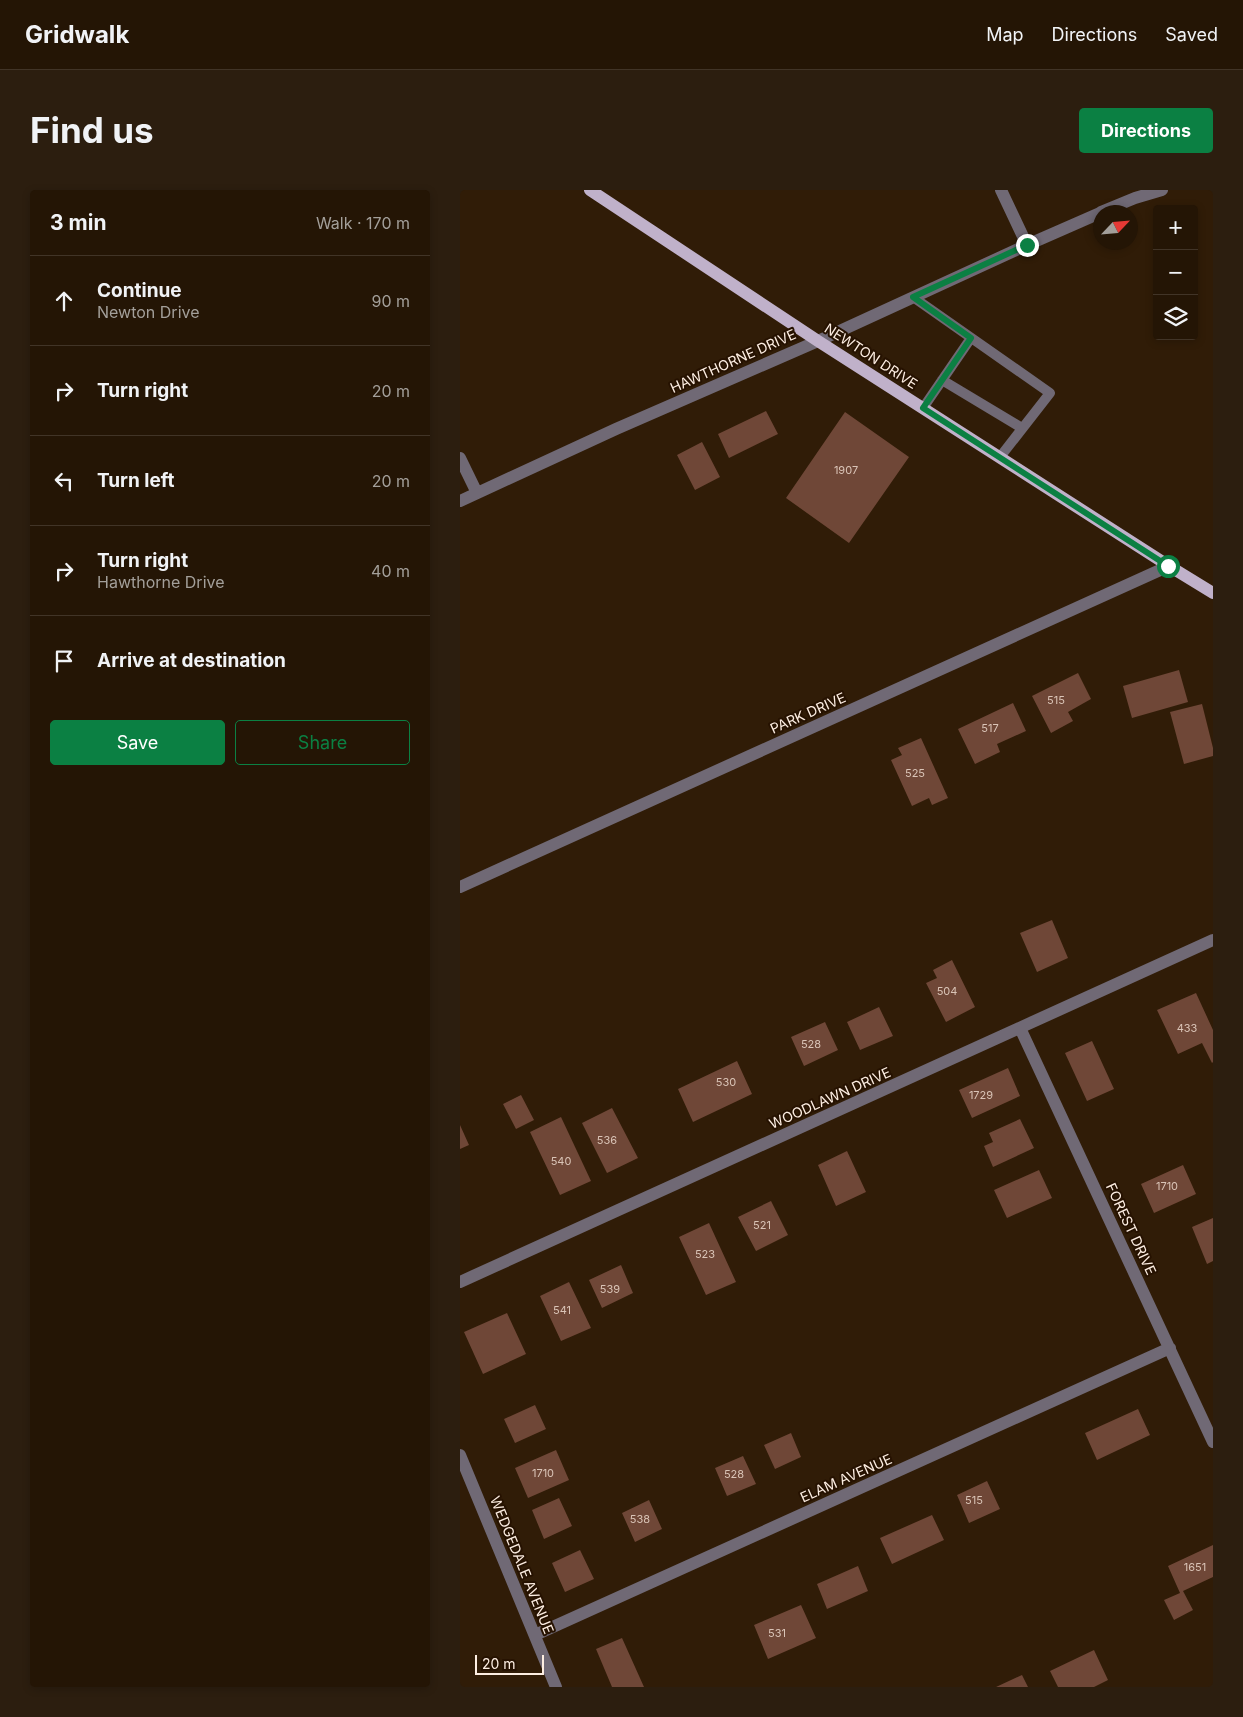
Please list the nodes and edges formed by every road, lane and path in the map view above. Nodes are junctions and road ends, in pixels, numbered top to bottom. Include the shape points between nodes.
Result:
1 (590, 190) edge
2 (1001, 190) edge
3 (1162, 190) edge
4 (1119, 205) edge
5 (1093, 216) edge
6 (1027, 245) junction
7 (913, 297) junction
8 (971, 338) junction
9 (818, 340) junction
10 (942, 380) junction
11 (923, 408) junction
12 (1022, 428) junction
13 (1000, 457) junction
14 (460, 458) edge
15 (478, 493) junction
16 (460, 501) edge
17 (1168, 566) junction
18 (1213, 592) edge
19 (460, 887) edge
20 (1213, 940) edge
21 (1020, 1028) junction
22 (460, 1282) edge
23 (1170, 1348) junction
24 (1213, 1442) edge
25 (460, 1455) edge
26 (535, 1635) junction
27 (556, 1687) edge

1 - 9 main road, NEWTON DRIVE
2 - 6 street
3 - 4 street, HAWTHORNE DRIVE
5 - 6 street, HAWTHORNE DRIVE
6 - 7 street, HAWTHORNE DRIVE
7 - 8 lane
7 - 9 street, HAWTHORNE DRIVE
8 - 10 lane
8 - 12 lane via 1050,393
9 - 11 main road, NEWTON DRIVE
9 - 15 street, HAWTHORNE DRIVE
10 - 11 lane
10 - 12 lane
11 - 13 main road, NEWTON DRIVE
12 - 13 lane
13 - 17 main road, NEWTON DRIVE
14 - 15 street
15 - 16 street, HAWTHORNE DRIVE
17 - 18 main road, NEWTON DRIVE
17 - 19 street, PARK DRIVE
20 - 21 street, WOODLAWN DRIVE
21 - 22 street, WOODLAWN DRIVE
21 - 23 street, FOREST DRIVE
23 - 24 street, FOREST DRIVE
23 - 26 street, ELAM AVENUE
25 - 26 street, WEDGEDALE AVENUE
26 - 27 street, WEDGEDALE AVENUE

